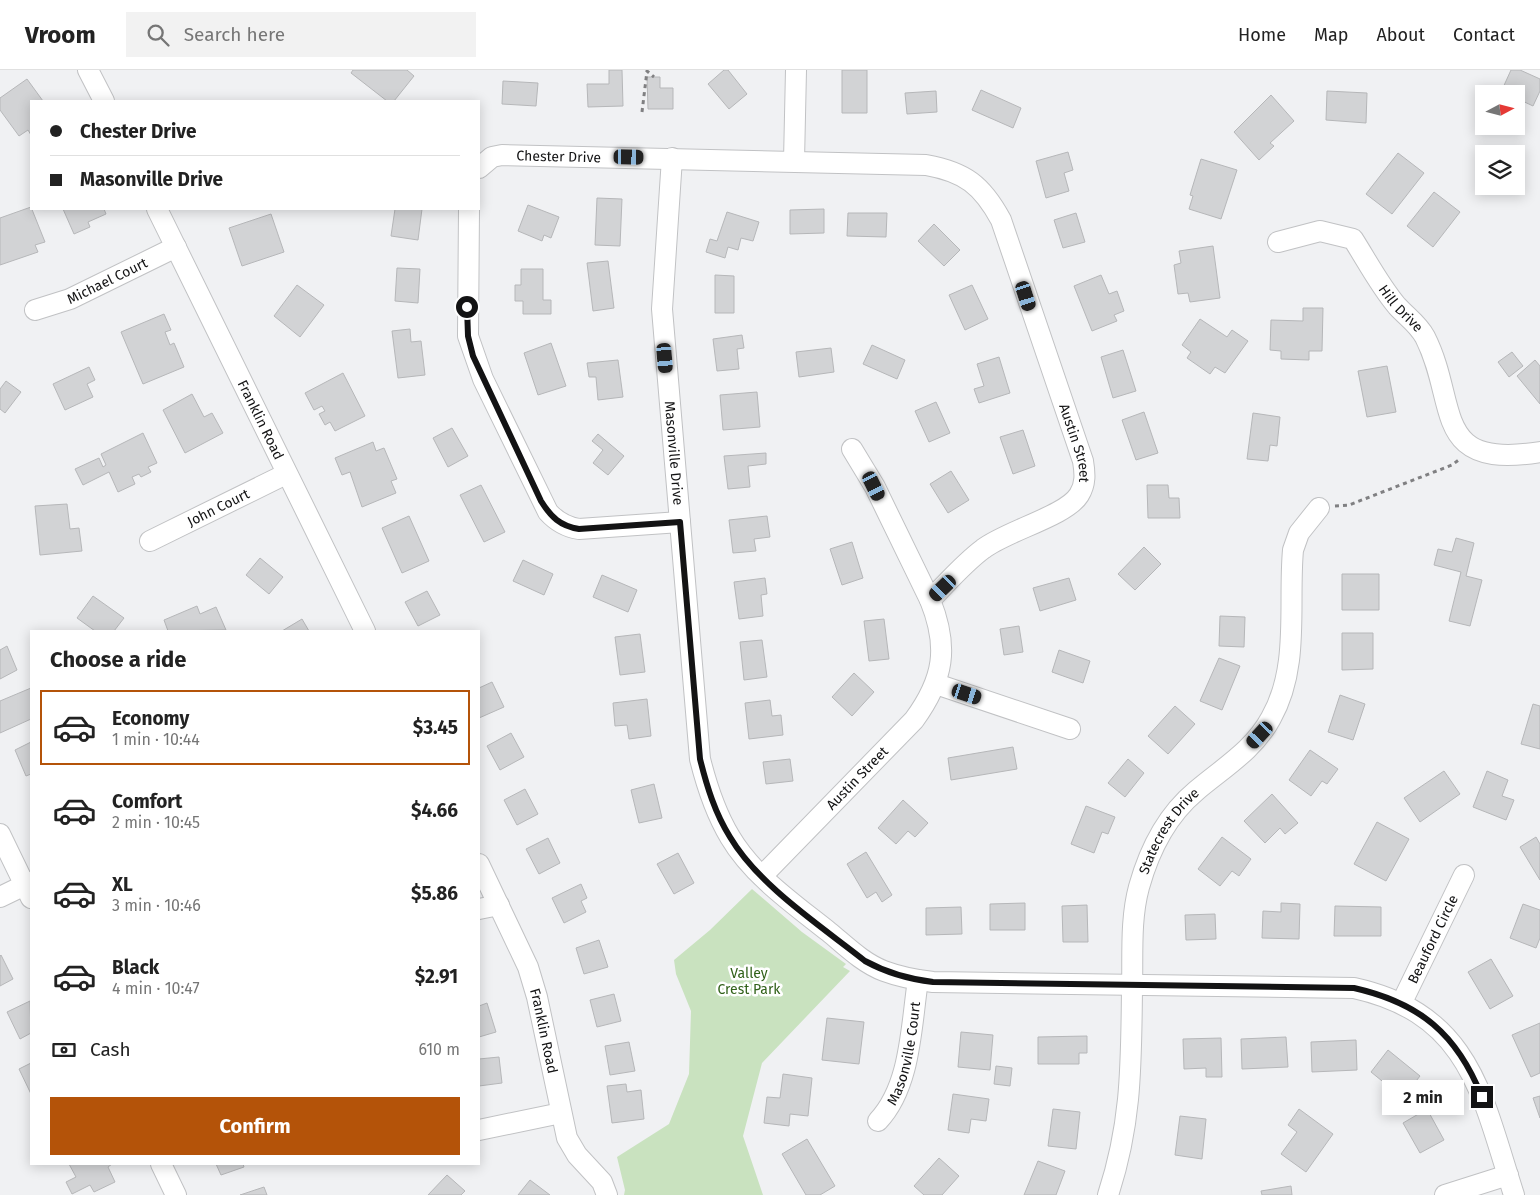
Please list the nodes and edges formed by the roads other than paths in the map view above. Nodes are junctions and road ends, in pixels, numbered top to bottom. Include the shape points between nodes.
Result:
1 (88, 70) edge
2 (796, 70) edge
3 (103, 100) edge
4 (672, 158) junction
5 (794, 161) junction
6 (480, 167) edge
7 (158, 210) edge
8 (469, 210) edge
9 (1278, 242) dead end
10 (176, 247) junction
11 (35, 310) dead end
12 (852, 449) dead end
13 (1540, 452) edge
14 (286, 474) junction
15 (1318, 508) road end
16 (680, 522) junction
17 (150, 541) dead end
18 (930, 600) junction
19 (364, 630) edge
20 (936, 684) junction
21 (1070, 729) dead end
22 (0, 834) edge
23 (480, 866) edge
24 (1464, 875) dead end
25 (762, 876) junction
26 (29, 888) edge
27 (0, 897) edge
28 (499, 905) junction
29 (480, 909) edge
30 (918, 980) junction
31 (1132, 984) junction
32 (1402, 1002) junction
33 (560, 1113) junction
34 (878, 1121) dead end
35 (480, 1130) edge
36 (161, 1165) edge
37 (1508, 1175) junction
38 (176, 1195) edge
39 (607, 1195) edge
40 (1108, 1195) edge
41 (1445, 1195) edge
42 (1514, 1195) edge

1 - 3 street
2 - 5 street
4 - 5 street
4 - 6 street, Chester Drive via 502,154 492,157
4 - 16 street, Masonville Drive via 662,309
5 - 18 street, Austin Street via 926,165 961,175 980,189 1001,220 1083,462 1084,484 1070,506 992,542
7 - 10 street, Franklin Road
8 - 16 street via 468,336 483,379 548,512 556,521 579,529
9 - 13 street, Hill Drive via 1320,231 1353,239 1396,304 1424,336 1432,353 1448,416 1458,433 1474,448 1488,454 1503,456
10 - 11 street, Michael Court via 70,299
10 - 14 street, Franklin Road
12 - 18 street via 874,486
14 - 17 street, John Court
14 - 19 street, Franklin Road
15 - 31 street, Statecrest Drive via 1299,533 1293,550 1290,643 1282,694 1260,735 1242,754 1194,792 1159,836 1138,890
16 - 25 street, Masonville Drive via 704,777 718,816 731,839
18 - 20 street, Austin Street via 939,622 942,642
20 - 21 street
20 - 25 street, Austin Street via 914,720
22 - 26 street
23 - 28 street, Franklin Road
24 - 32 street, Beauford Circle
25 - 30 street, Masonville Drive via 865,961 884,971
26 - 27 street
28 - 29 street
28 - 33 street, Franklin Road via 528,967 537,997
30 - 31 street, Masonville Drive
30 - 34 street, Masonville Court via 903,1080 895,1099
31 - 32 street, Masonville Drive via 1354,988
31 - 40 street, Statecrest Drive via 1130,1093 1125,1133
32 - 37 street, Masonville Drive via 1444,1032 1460,1051 1478,1088
33 - 35 street
33 - 39 street, Franklin Road via 567,1138 602,1182
36 - 38 street
37 - 41 street
37 - 42 street, Masonville Drive

